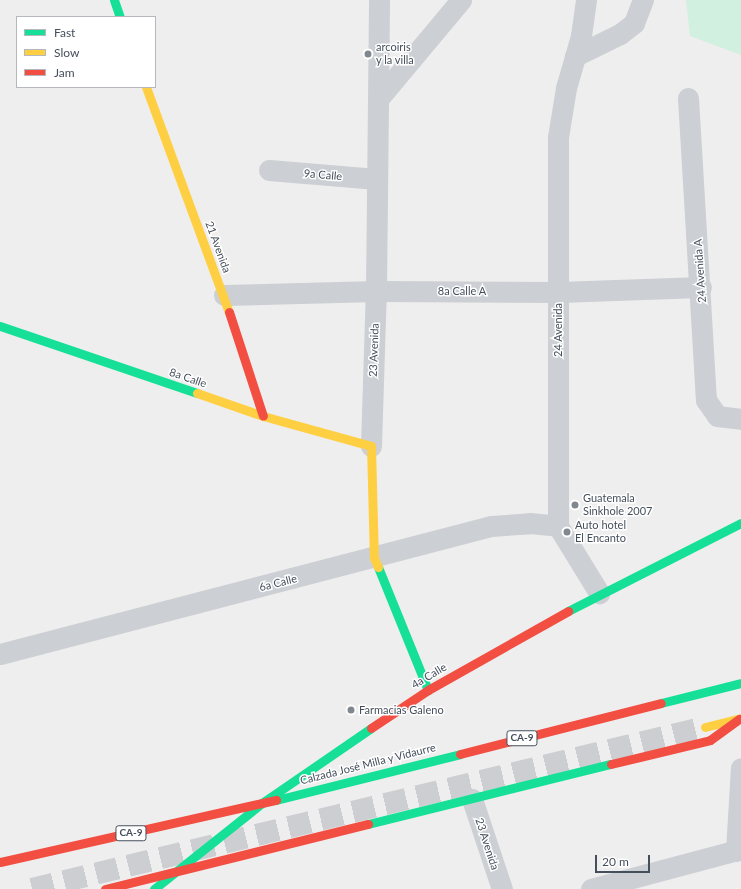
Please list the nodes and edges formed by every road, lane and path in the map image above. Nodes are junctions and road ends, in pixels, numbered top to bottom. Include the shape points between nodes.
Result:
1 (114, 0) edge
2 (379, 0) edge
3 (461, 0) edge
4 (586, 0) edge
5 (643, 0) edge
6 (120, 16) edge
7 (575, 56) junction
8 (146, 88) edge
9 (379, 98) junction
10 (688, 98) dead end
11 (269, 170) dead end
12 (377, 179) junction
13 (701, 287) junction
14 (376, 291) junction
15 (559, 292) junction
16 (224, 295) junction
17 (0, 326) edge
18 (263, 416) junction
19 (741, 419) edge
20 (371, 446) junction
21 (741, 522) edge
22 (558, 526) junction
23 (374, 558) junction
24 (599, 593) junction
25 (0, 654) edge
26 (741, 683) edge
27 (428, 690) junction
28 (740, 718) edge
29 (705, 727) tunnel mouth
30 (741, 768) edge
31 (472, 799) junction
32 (262, 803) junction
33 (738, 850) edge
34 (0, 862) edge
35 (175, 872) junction
36 (105, 889) edge
37 (154, 889) edge
38 (502, 889) edge
39 (591, 889) edge

1 - 6 main road
2 - 9 street, 23 Avenida
3 - 9 street
4 - 7 street, 24 Avenida
5 - 7 street via 634,24 620,34
7 - 15 street, 24 Avenida via 566,88 558,137
8 - 16 main road, 21 Avenida
9 - 12 street, 23 Avenida
10 - 13 street, 24 Avenida A
11 - 12 street, 9a Calle
12 - 14 street, 23 Avenida
13 - 15 street, 8a Calle A
13 - 19 street, 24 Avenida A via 706,400 717,416
14 - 15 street, 8a Calle A
14 - 16 street, 8a Calle A
14 - 20 street, 23 Avenida
15 - 22 street, 24 Avenida
16 - 18 main road, 21 Avenida
17 - 18 main road, 8a Calle
18 - 20 main road, 8a Calle
20 - 23 main road, 23 Avenida
21 - 24 main road, 4a Calle via 713,539
22 - 23 street, 6a Calle via 530,523 491,526
22 - 24 street
23 - 25 street, 6a Calle
23 - 27 main road, 23 Avenida
24 - 27 main road, 4a Calle
26 - 32 main road, Calzada José Milla y Vidaurre / CA-9
27 - 32 main road, 4a Calle
28 - 29 main road
28 - 31 main road via 710,740
30 - 33 street
31 - 35 main road
31 - 38 street, 23 Avenida
32 - 34 main road, Calzada José Milla y Vidaurre / CA-9
32 - 35 main road, 4a Calle
33 - 39 street
35 - 36 main road
35 - 37 main road, 4a Calle

